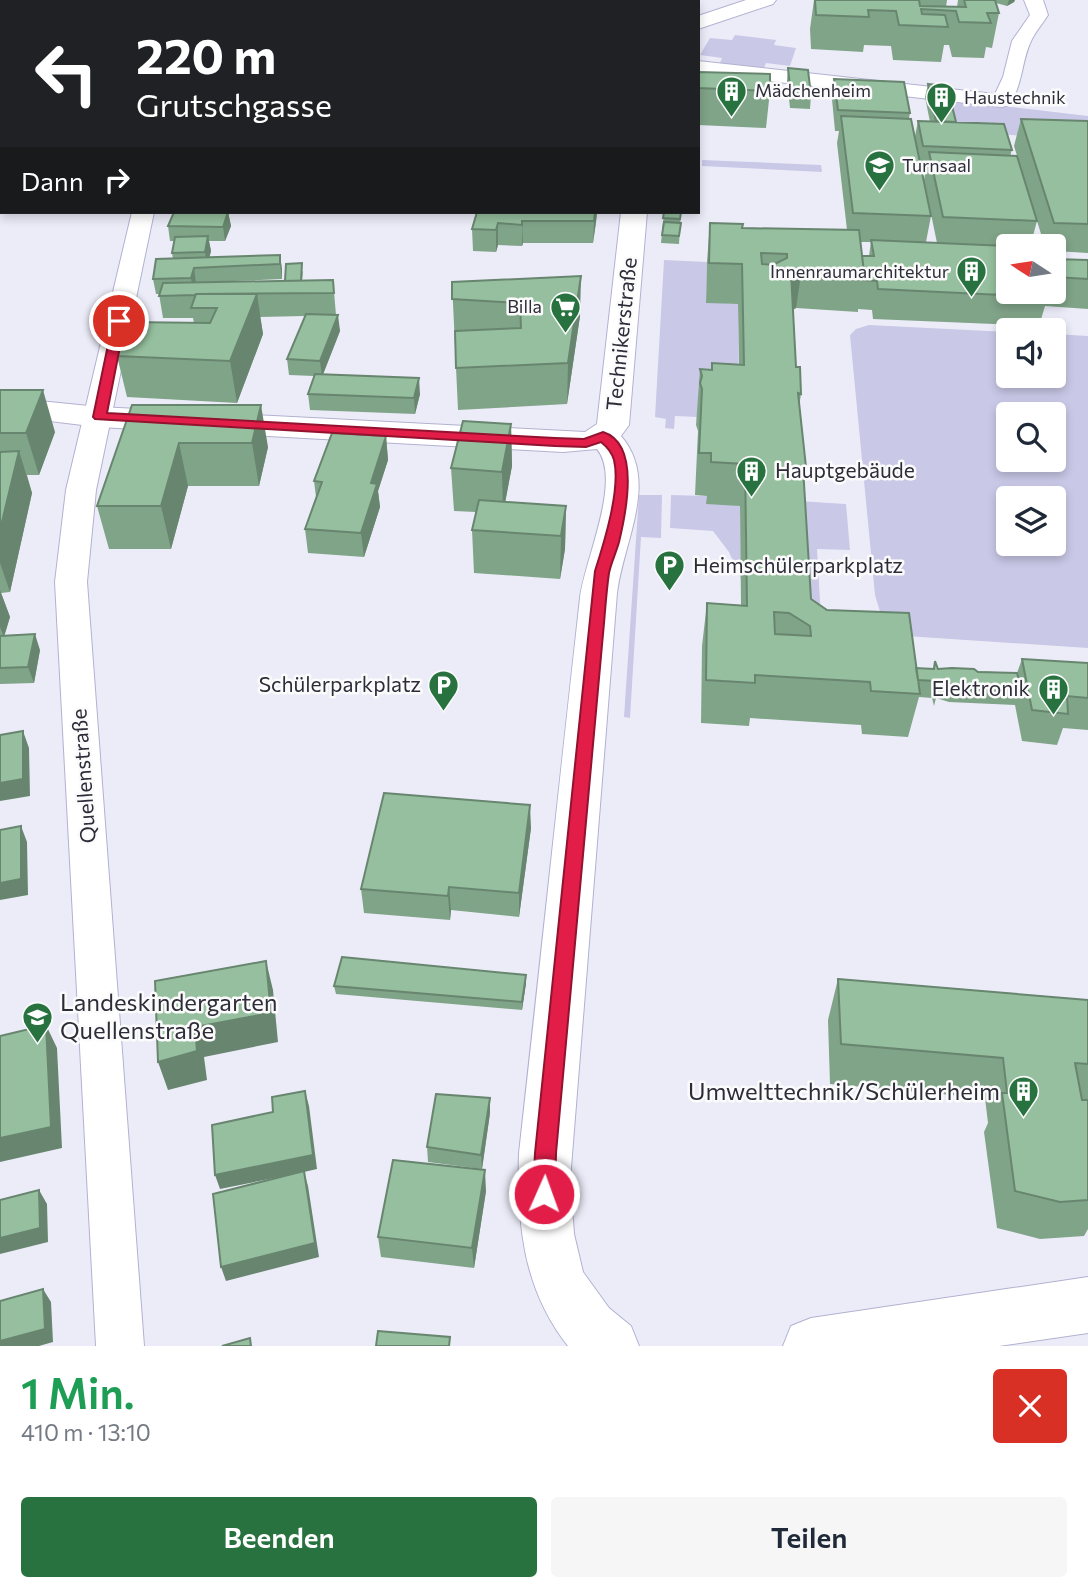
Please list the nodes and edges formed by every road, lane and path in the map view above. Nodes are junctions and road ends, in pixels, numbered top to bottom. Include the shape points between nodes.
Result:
1 (766, 0) edge
2 (1033, 0) edge
3 (700, 22) edge
4 (700, 67) edge
5 (142, 214) edge
6 (634, 214) edge
7 (0, 406) edge
8 (99, 417) junction
9 (594, 439) junction
10 (1088, 1306) edge
11 (120, 1346) edge
12 (611, 1346) edge
13 (811, 1346) edge

1 - 3 main road
2 - 4 street via 1039,15 1021,41 1002,101
5 - 8 street, Quellenstraße
6 - 9 main road, Technikerstraße via 613,425
7 - 8 main road
8 - 9 main road
8 - 11 street, Quellenstraße via 80,490 71,582
9 - 12 main road via 602,571 546,1140 544,1214 553,1267 570,1305 594,1335
10 - 13 main road

